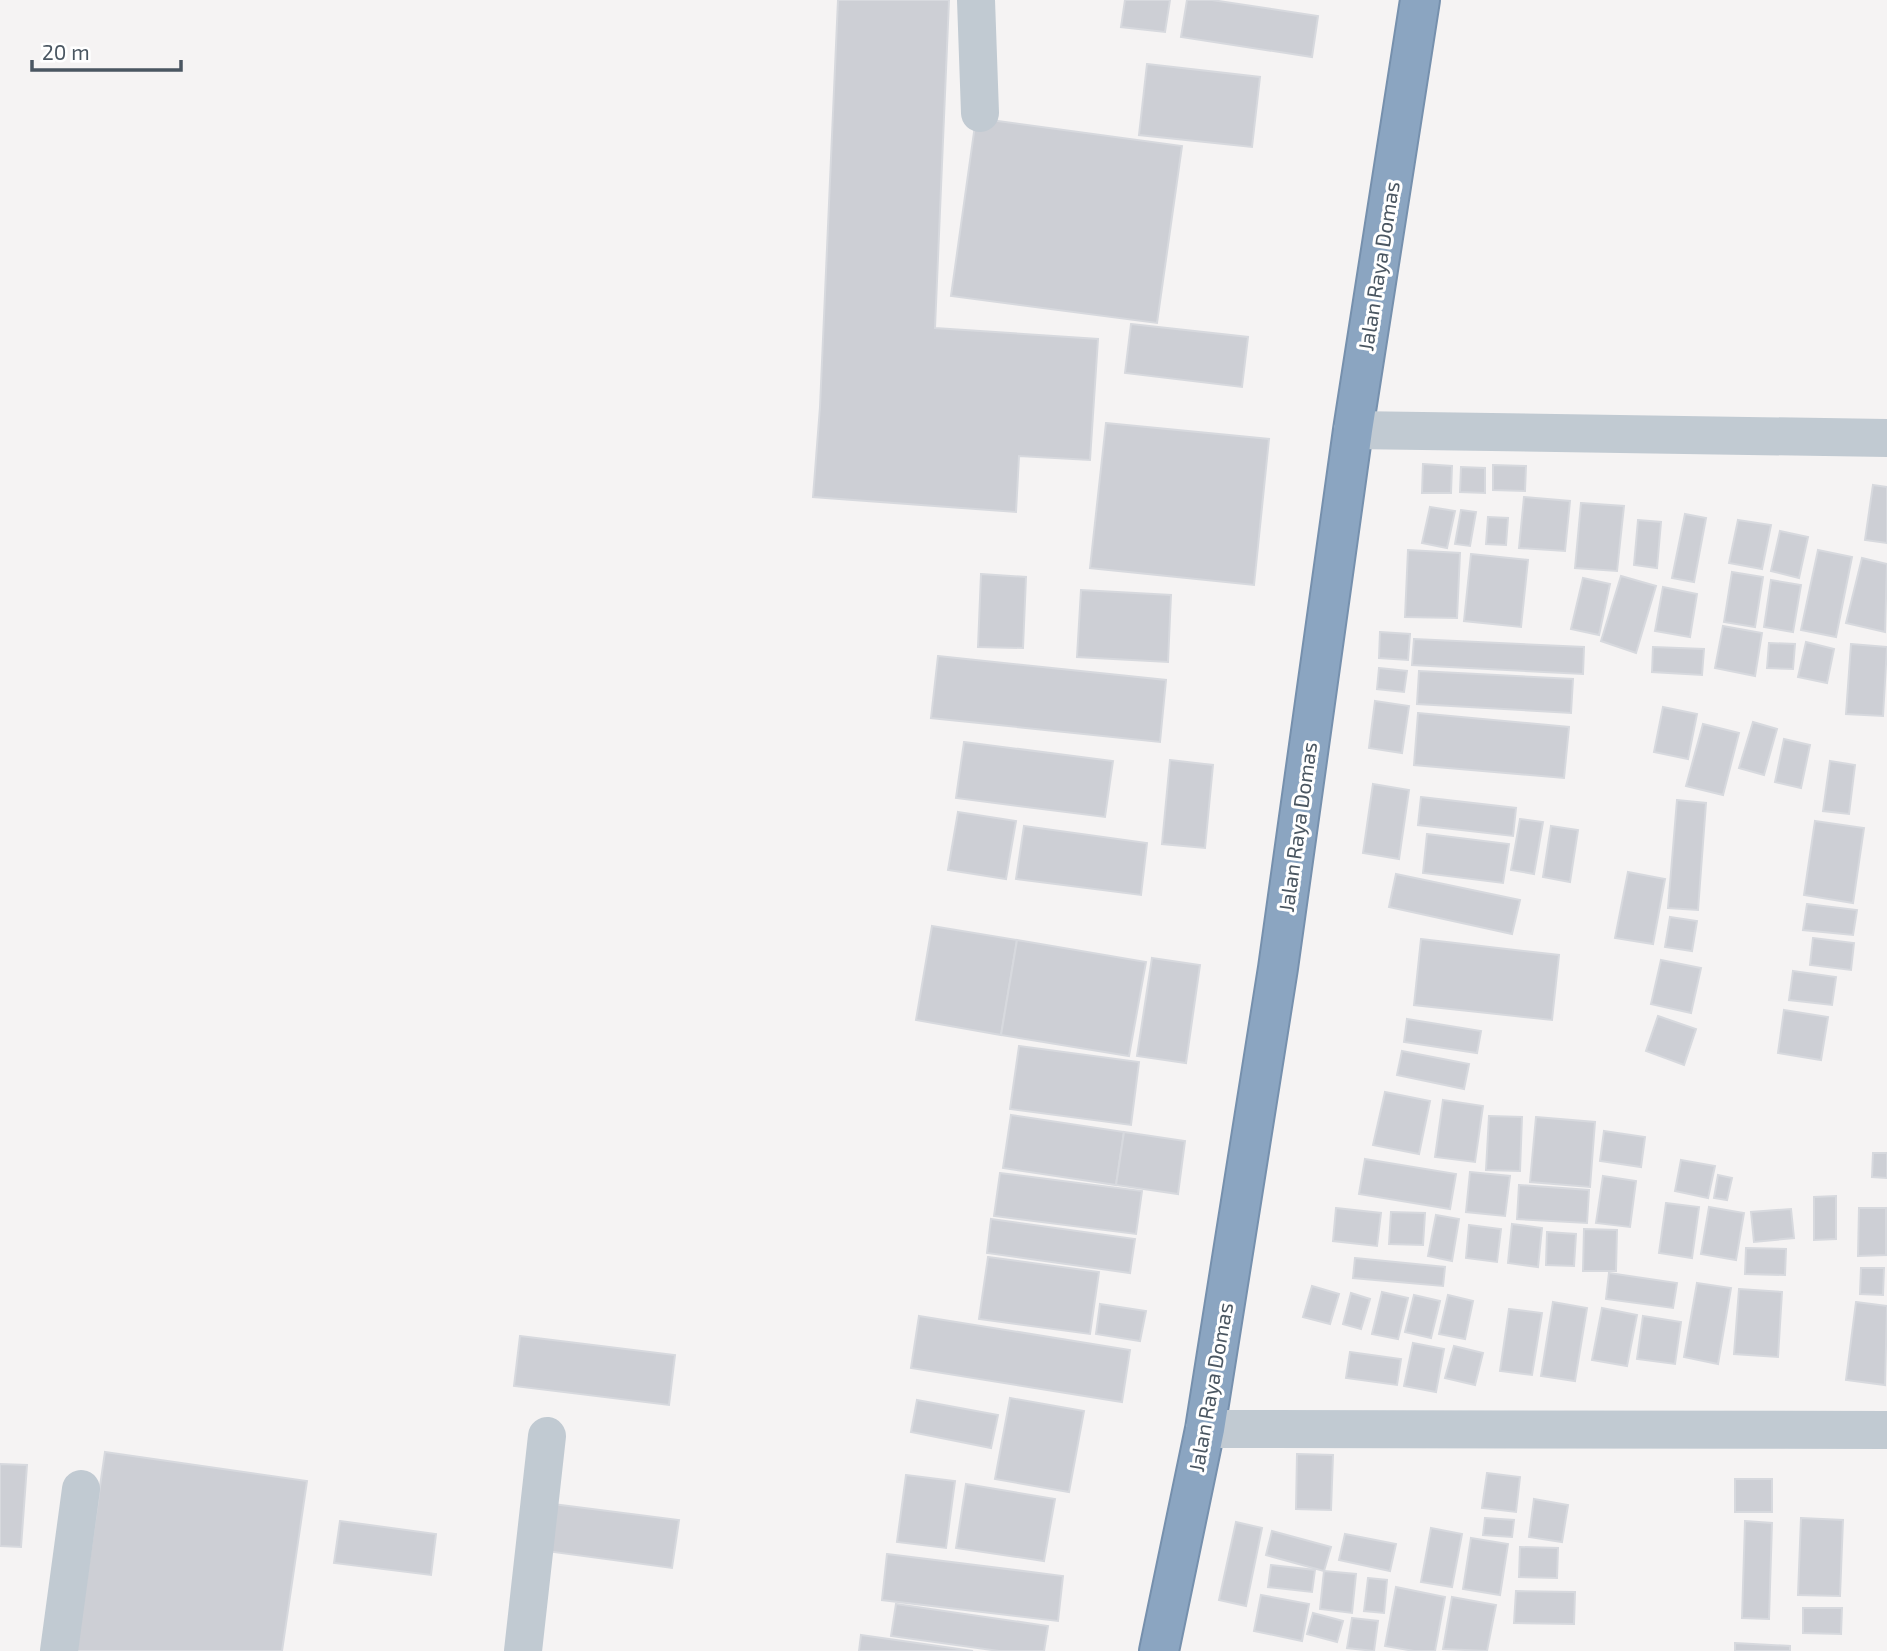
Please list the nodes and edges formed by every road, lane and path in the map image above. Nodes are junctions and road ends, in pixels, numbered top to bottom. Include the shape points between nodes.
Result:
1 (976, 0) edge
2 (1420, 0) edge
3 (980, 113) dead end
4 (1353, 430) junction
5 (1887, 439) edge
6 (1205, 1429) junction
7 (1887, 1430) edge
8 (547, 1436) dead end
9 (81, 1489) dead end
10 (59, 1651) edge
11 (523, 1651) edge
12 (1159, 1651) edge

1 - 3 street
2 - 4 highway, Jalan Raya Domas
4 - 5 street
4 - 6 highway, Jalan Raya Domas via 1278,968
6 - 7 street
6 - 12 highway, Jalan Raya Domas
8 - 11 street
9 - 10 street

